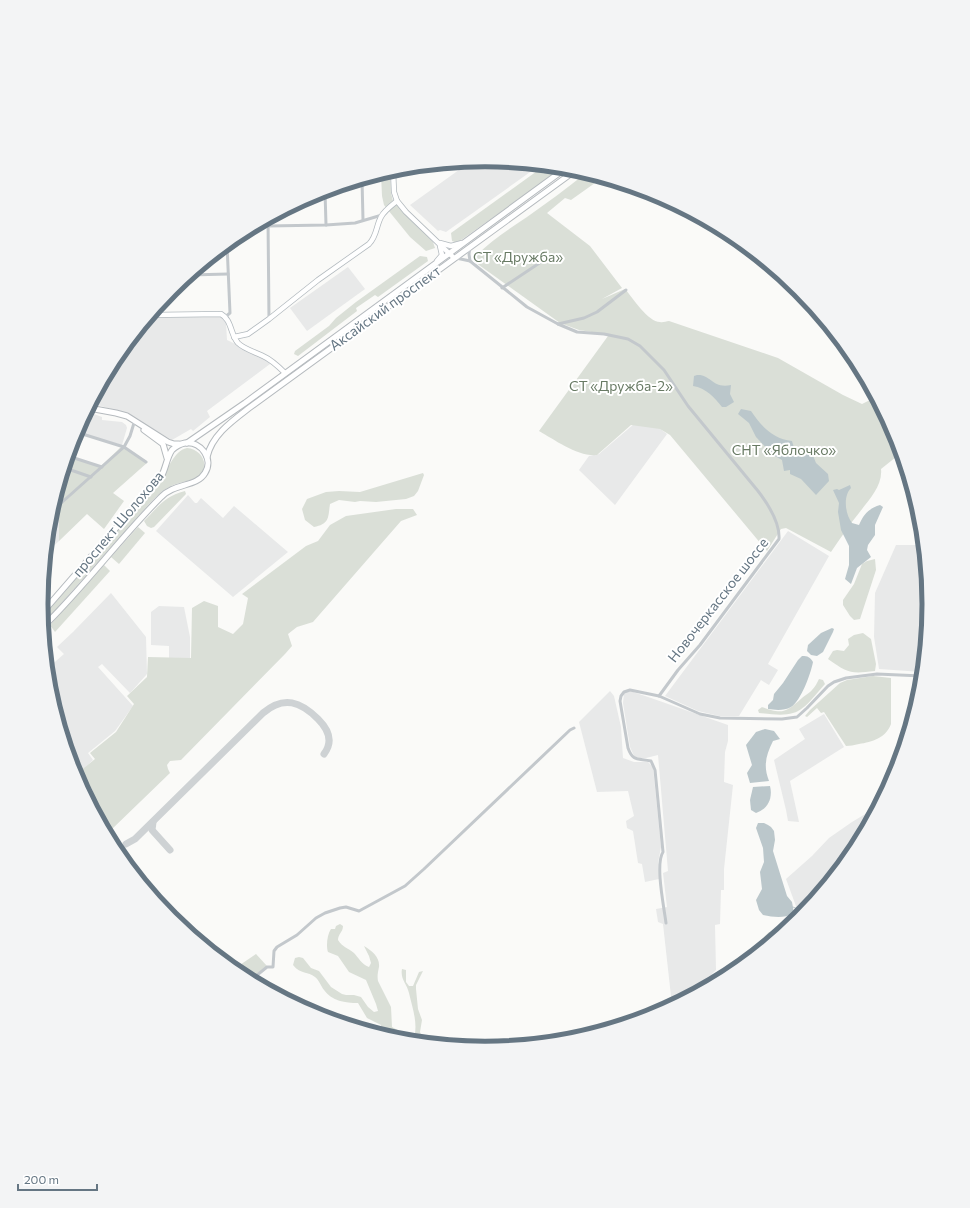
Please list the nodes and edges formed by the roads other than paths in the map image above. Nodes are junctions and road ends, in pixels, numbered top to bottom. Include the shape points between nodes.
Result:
1 (559, 173) edge
2 (569, 175) edge
3 (393, 177) edge
4 (362, 185) edge
5 (325, 197) edge
6 (397, 201) junction
7 (382, 214) junction
8 (363, 220) junction
9 (326, 225) junction
10 (268, 226) joint
11 (437, 241) junction
12 (463, 242) junction
13 (470, 245) junction
14 (227, 251) edge
15 (448, 253) junction
16 (454, 258) junction
17 (544, 260) dead end
18 (470, 261) junction
19 (436, 262) junction
20 (228, 274) junction
21 (432, 274) junction
22 (197, 275) edge
23 (502, 288) junction
24 (626, 290) dead end
25 (157, 315) edge
26 (226, 317) junction
27 (269, 319) junction
28 (558, 324) junction
29 (234, 337) junction
30 (285, 373) junction
31 (94, 409) edge
32 (116, 413) junction
33 (134, 424) junction
34 (82, 434) edge
35 (187, 442) junction
36 (180, 444) junction
37 (124, 447) junction
38 (207, 456) junction
39 (73, 458) edge
40 (168, 459) junction
41 (146, 462) dead end
42 (102, 467) junction
43 (69, 470) edge
44 (91, 477) junction
45 (60, 504) dead end
46 (135, 506) junction
47 (144, 514) junction
48 (98, 548) junction
49 (107, 556) junction
50 (55, 599) junction
51 (64, 606) junction
52 (48, 607) edge
53 (49, 621) edge
54 (916, 676) edge
55 (659, 696) junction
56 (574, 728) dead end
57 (666, 922) dead end
58 (256, 976) edge

1 - 12 main road, Аксайский проспект
2 - 13 main road, Аксайский проспект
3 - 6 street
4 - 8 street
5 - 9 street
6 - 7 street
6 - 11 street
7 - 8 street
7 - 27 street via 373,240 369,244
8 - 9 street
9 - 10 street
10 - 27 street
11 - 12 street via 451,246
11 - 15 street
11 - 19 street via 442,252
12 - 15 main road, Аксайский проспект
13 - 16 main road, Аксайский проспект
13 - 18 street
14 - 20 street
15 - 16 street
15 - 19 main road, Аксайский проспект
15 - 21 main road via 450,258
16 - 18 street
16 - 21 main road, Аксайский проспект
17 - 23 street
18 - 23 street, Новочеркасское шоссе
19 - 30 main road, Аксайский проспект
20 - 22 street
20 - 26 street via 230,313
21 - 38 main road, Аксайский проспект via 229,423 212,442
23 - 28 street, Новочеркасское шоссе via 527,307
24 - 28 street via 597,312
25 - 26 street via 221,314
26 - 29 street
27 - 29 street via 248,334
28 - 55 street, Новочеркасское шоссе via 578,332 628,339 647,352 664,370 688,406 767,502 777,526 778,539 770,552
29 - 30 street via 240,345 274,362
30 - 35 main road, Аксайский проспект
31 - 32 main road
32 - 33 main road
32 - 36 main road via 135,421 168,442
33 - 37 street
33 - 40 main road via 164,444
34 - 37 street
35 - 36 main road
35 - 38 main road via 197,445
36 - 40 main road, проспект Шолохова via 171,452
37 - 41 street
37 - 42 street
38 - 47 main road, проспект Шолохова via 208,468 202,478 164,493
39 - 42 street
40 - 46 main road, проспект Шолохова via 162,475
42 - 44 street
43 - 44 street
44 - 45 street
46 - 47 main road via 137,512
46 - 48 main road, проспект Шолохова
47 - 49 main road, проспект Шолохова
48 - 49 main road via 100,554
48 - 50 main road, проспект Шолохова
49 - 51 main road, проспект Шолохова
50 - 51 main road via 61,601
50 - 52 main road, проспект Шолохова
51 - 53 main road, проспект Шолохова
54 - 55 street via 877,674 846,678 828,686 799,716 782,719 720,718 700,714
55 - 57 street via 628,690 622,694 620,701 630,754 634,758 651,761 655,770 663,852 659,872
56 - 58 street via 405,886 359,911 346,907 316,918 297,935 277,947 273,966 267,967

